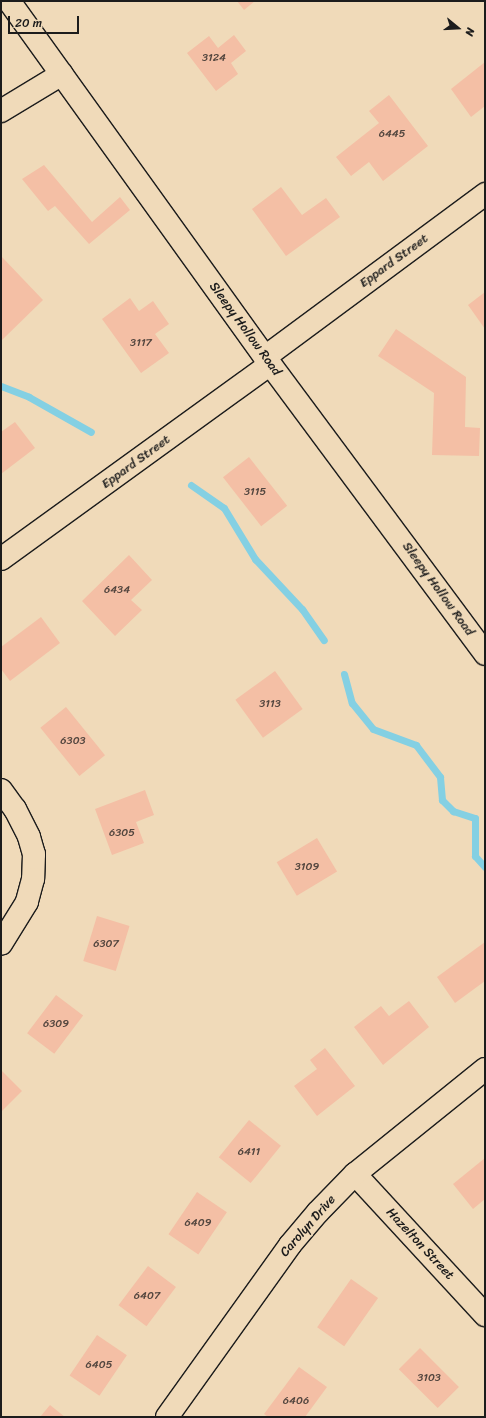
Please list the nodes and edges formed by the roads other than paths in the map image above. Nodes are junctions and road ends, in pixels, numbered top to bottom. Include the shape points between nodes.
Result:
1 (9, 1) edge
2 (62, 74) junction
3 (1, 110) edge
4 (485, 194) edge
5 (268, 360) junction
6 (1, 559) edge
7 (485, 654) edge
8 (1, 790) edge
9 (1, 944) edge
10 (485, 1069) edge
11 (356, 1174) junction
12 (485, 1315) edge
13 (167, 1417) edge

1 - 2 street, Sleepy Hollow Road
2 - 3 street
2 - 5 street, Sleepy Hollow Road
4 - 5 street, Eppard Street
5 - 6 street, Eppard Street
5 - 7 street, Sleepy Hollow Road
8 - 9 street via 24,826 34,854 33,879 27,902
10 - 11 street, Carolyn Drive
11 - 12 street, Hazelton Street
11 - 13 street, Carolyn Drive via 290,1245

